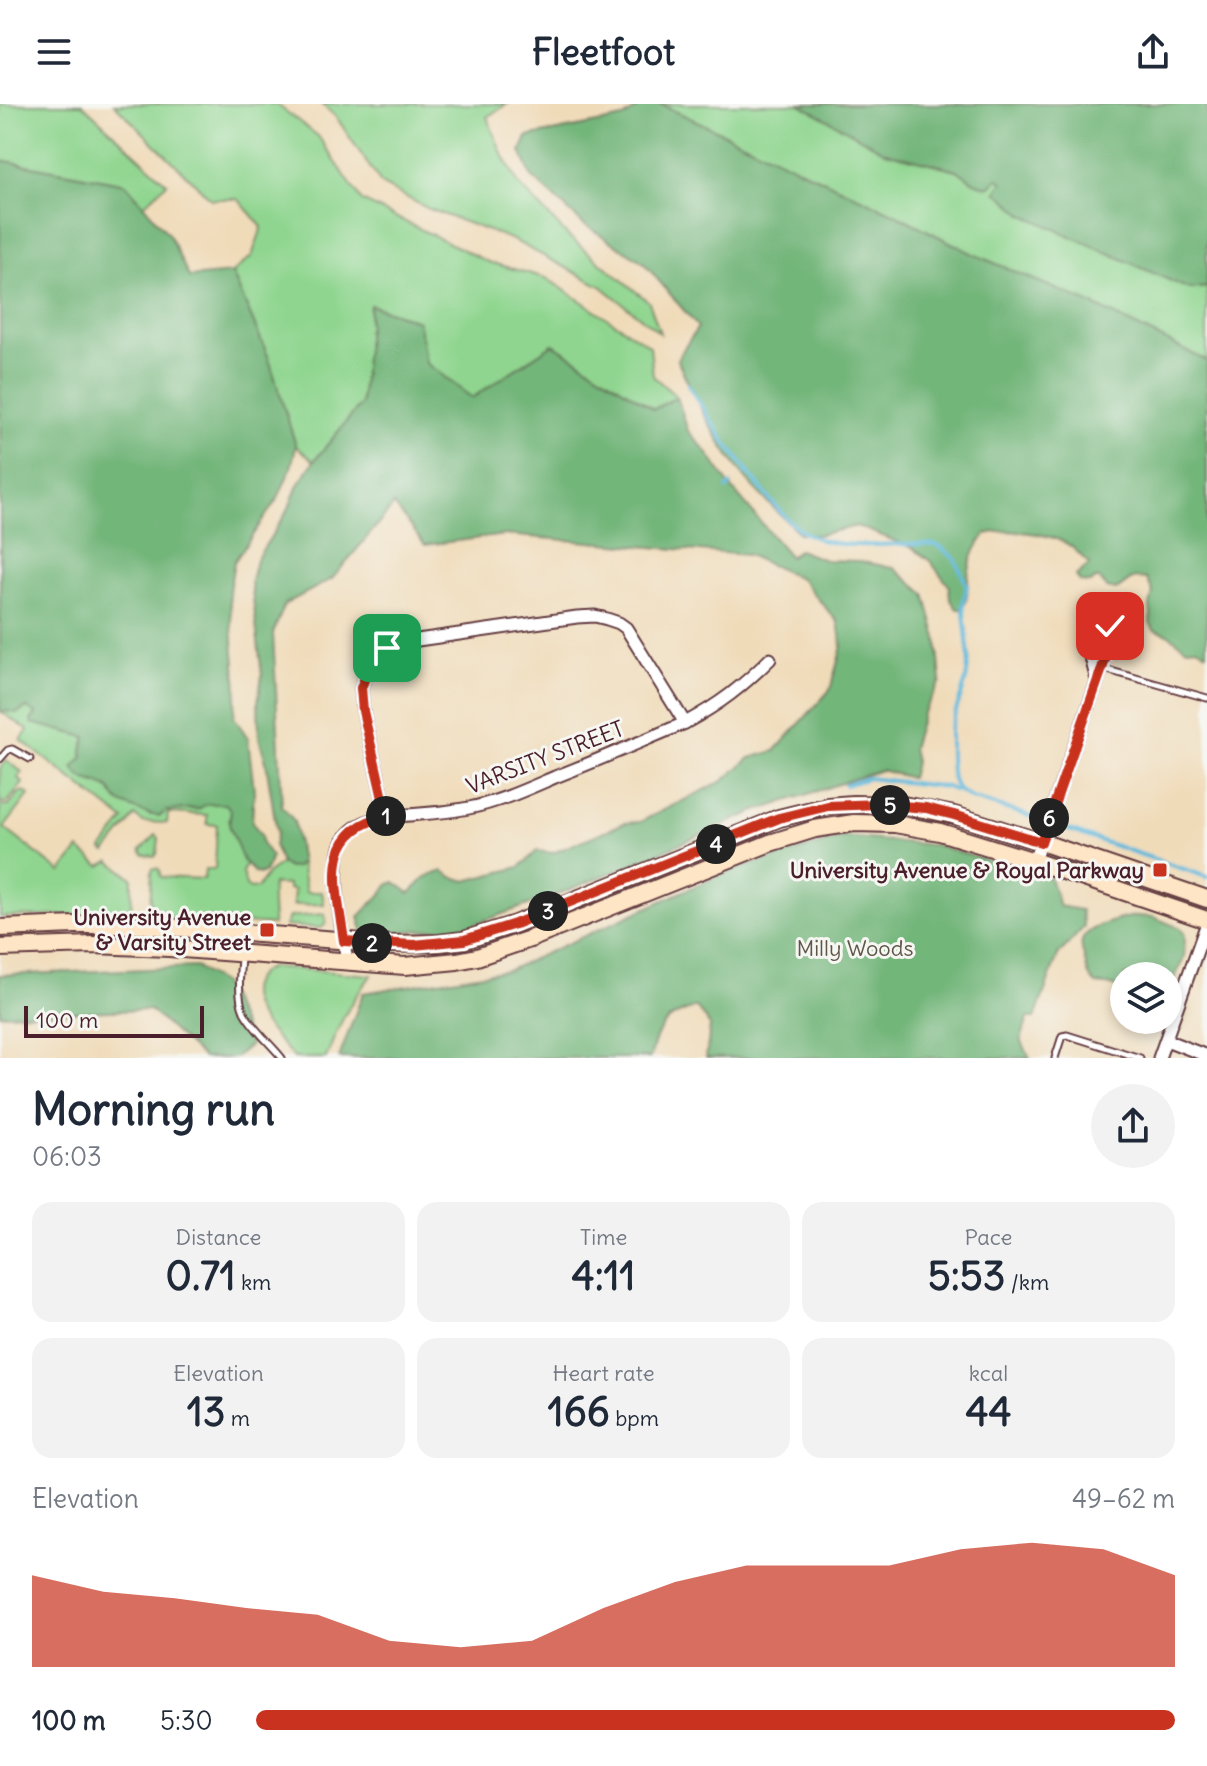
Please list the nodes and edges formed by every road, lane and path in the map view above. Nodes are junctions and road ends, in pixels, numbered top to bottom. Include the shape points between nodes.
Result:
1 (770, 659) dead end
2 (1102, 668) junction
3 (1097, 681) junction
4 (1207, 698) edge
5 (685, 723) junction
6 (0, 759) edge
7 (30, 759) dead end
8 (387, 816) junction
9 (1041, 842) junction
10 (1034, 861) junction
11 (1207, 899) edge
12 (1207, 922) edge
13 (0, 928) edge
14 (243, 934) junction
15 (344, 941) junction
16 (0, 948) edge
17 (242, 953) junction
18 (347, 962) junction
19 (1166, 1040) junction
20 (1207, 1056) edge
21 (282, 1058) edge
22 (1055, 1058) edge
23 (1140, 1058) edge
24 (1159, 1058) edge

1 - 5 street, VARSITY STREET via 741,687
2 - 3 street
2 - 3 street via 1112,633 1098,621 1085,634
2 - 4 lane
3 - 9 street
5 - 8 street, VARSITY STREET via 502,799 465,809
5 - 8 street via 626,628 607,619 556,619 397,643 377,654 361,688
6 - 7 lane via 12,749
8 - 15 street, VARSITY STREET via 359,825 342,843 336,877
9 - 10 street
9 - 11 main road
9 - 15 main road via 926,808 828,806 779,818 464,940 414,945
10 - 12 main road
10 - 18 main road via 917,827 835,826 770,843 477,957 405,966
12 - 19 street
13 - 14 main road via 141,925
14 - 15 main road
14 - 17 lane
15 - 18 street, VARSITY STREET
16 - 17 main road via 93,945
17 - 18 main road
17 - 21 lane via 244,1012
19 - 20 street
19 - 24 street
22 - 23 lane via 1060,1039 1067,1035

